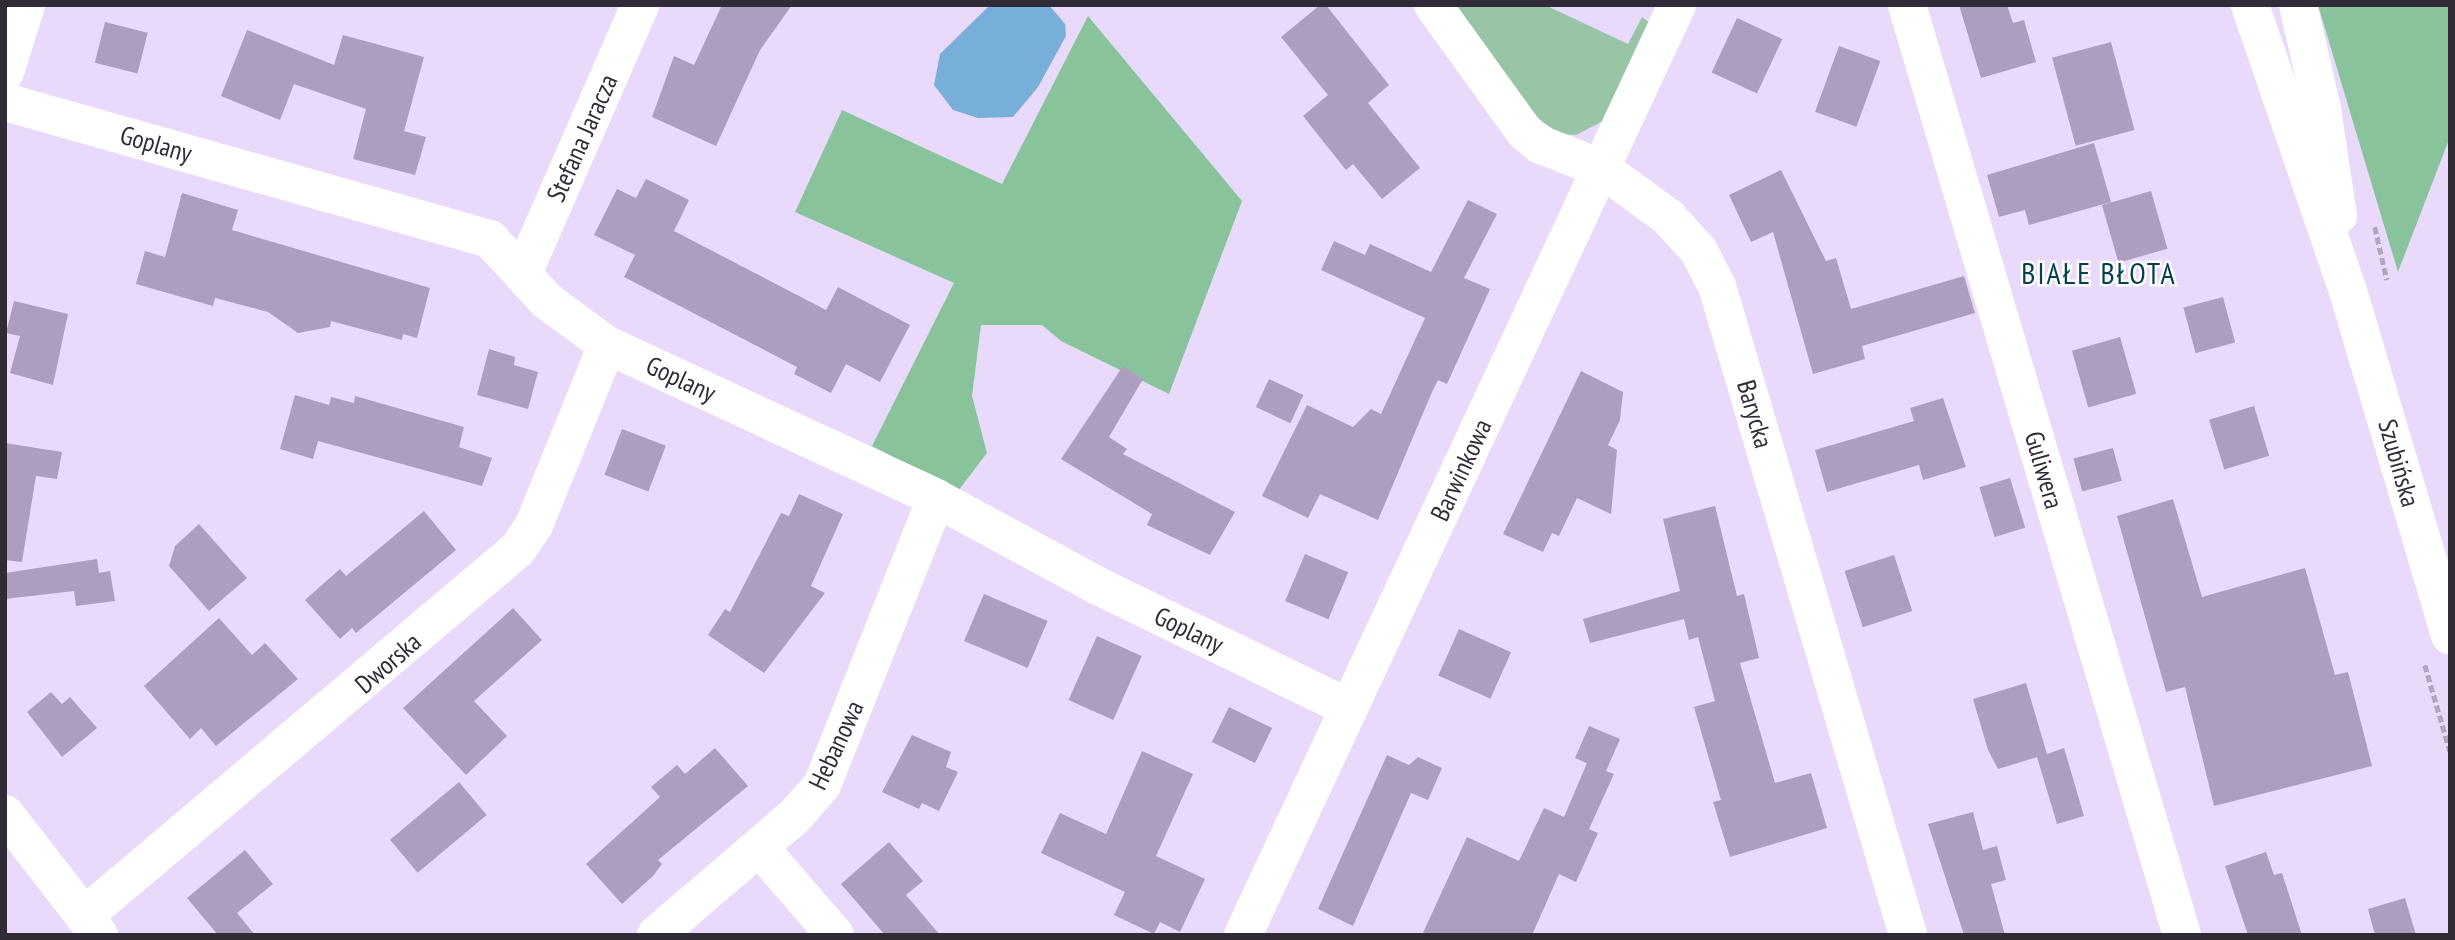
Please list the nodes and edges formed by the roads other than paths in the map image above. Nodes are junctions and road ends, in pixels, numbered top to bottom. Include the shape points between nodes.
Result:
1 (26, 5) edge
2 (640, 5) edge
3 (1433, 5) edge
4 (1677, 5) edge
5 (1907, 5) edge
6 (2250, 5) edge
7 (2298, 5) edge
8 (5, 72) edge
9 (5, 102) edge
10 (1602, 169) junction
11 (524, 271) junction
12 (2348, 290) junction
13 (607, 345) junction
14 (936, 498) junction
15 (2450, 635) edge
16 (1349, 708) junction
17 (5, 814) edge
18 (759, 847) junction
19 (87, 928) edge
20 (656, 935) edge
21 (835, 935) edge
22 (1243, 935) edge
23 (1908, 935) edge
24 (2182, 935) edge

1 - 8 street
2 - 11 street, Stefana Jaracza
3 - 10 street, Barycka via 1524,131 1539,144
4 - 10 street, Barwinkowa
5 - 24 street, Guliwera
6 - 12 street, Szubińska
7 - 12 street, Szubińska via 2322,108
9 - 11 street, Goplany via 490,239
10 - 16 street, Barwinkowa
10 - 23 street, Barycka via 1668,217 1699,251 1717,286
11 - 13 street, Goplany via 547,302
12 - 15 street, Szubińska
13 - 14 street, Goplany
13 - 19 street, Dworska via 534,525 518,549
14 - 16 street, Goplany via 1098,586
14 - 18 street, Hebanowa via 822,785
16 - 22 street, Barwinkowa
17 - 19 street
18 - 20 street, Hebanowa
18 - 21 street

